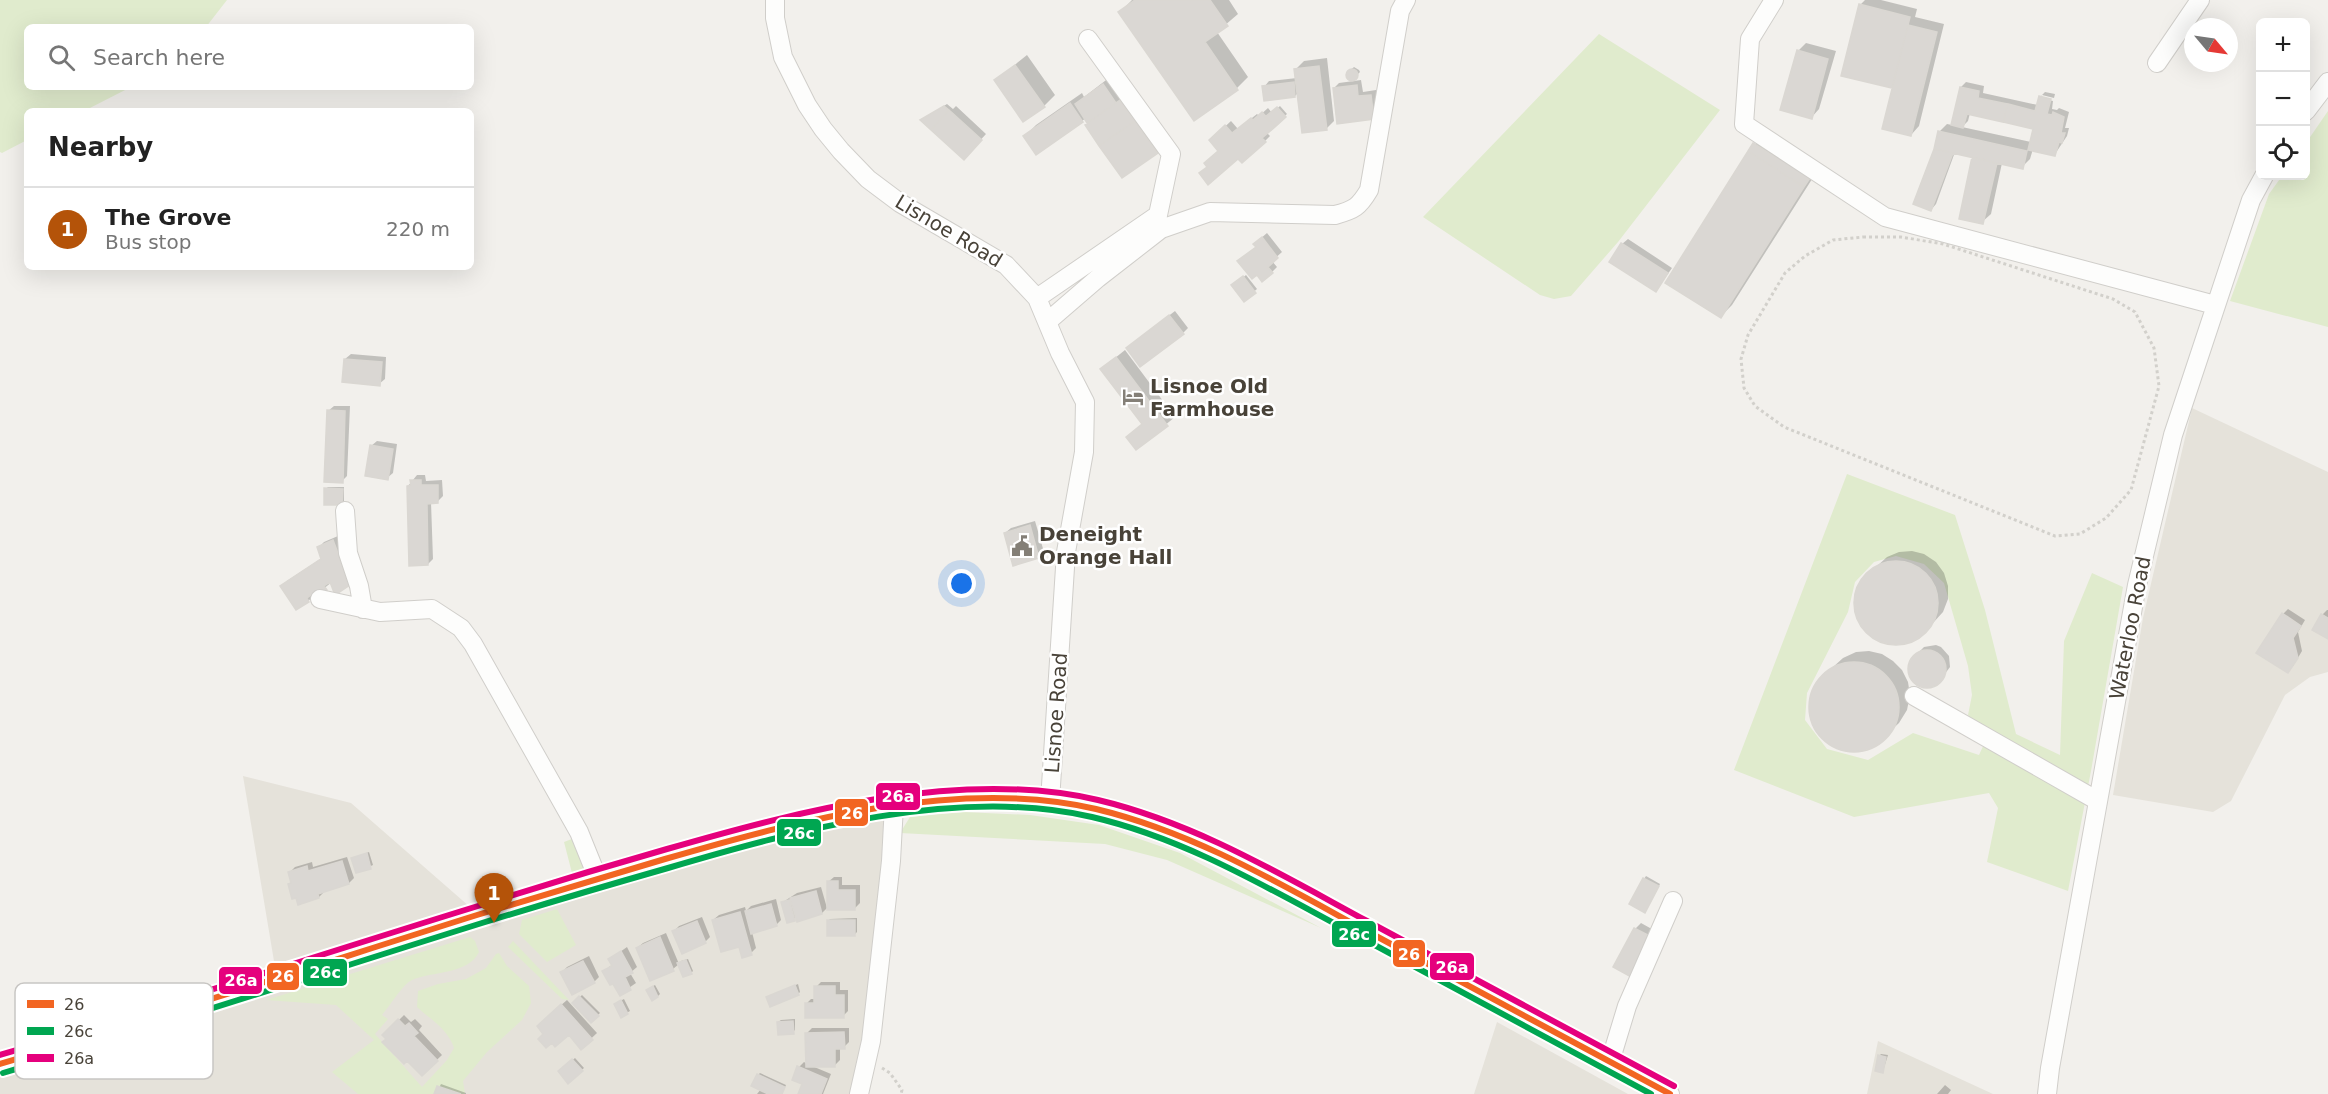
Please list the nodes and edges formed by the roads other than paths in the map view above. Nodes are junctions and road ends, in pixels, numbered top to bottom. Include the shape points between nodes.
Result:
1 (775, 0) edge
2 (1406, 0) edge
3 (1774, 0) edge
4 (2200, 0) edge
5 (1088, 39) dead end
6 (2157, 63) dead end
7 (2328, 82) edge
8 (2310, 106) edge
9 (2262, 180) edge
10 (1037, 298) junction
11 (2215, 305) junction
12 (1047, 322) junction
13 (345, 511) dead end
14 (320, 599) dead end
15 (363, 609) junction
16 (1914, 696) dead end
17 (1050, 801) junction
18 (2098, 801) junction
19 (894, 805) junction
20 (598, 879) junction
21 (1673, 901) dead end
22 (213, 999) edge
23 (15, 1059) edge
24 (1610, 1062) junction
25 (0, 1064) edge
26 (859, 1094) edge
27 (1670, 1094) edge
28 (2047, 1094) edge

1 - 10 street, Lisnoe Road via 783,57 807,105 841,151 868,179 900,203 1006,265
2 - 12 street via 1400,11 1369,190 1360,204 1335,214 1210,212 1161,229
3 - 11 street via 1750,39 1744,124 1885,217
4 - 6 street
5 - 10 street via 1171,154 1158,215
7 - 8 street
9 - 11 street, Waterloo Road via 2251,200
10 - 12 street, Lisnoe Road
11 - 18 street, Waterloo Road via 2173,435 2137,585
12 - 17 street, Lisnoe Road via 1085,402 1084,452 1066,552
13 - 15 street via 348,553
14 - 15 street
15 - 20 street via 432,609 461,628 579,832
16 - 18 street
17 - 19 street via 987,799
17 - 24 street via 1102,810 1226,855
18 - 28 street, Waterloo Road
19 - 20 street via 739,838
19 - 26 street via 867,1060
20 - 22 street
21 - 24 street via 1627,1006
23 - 25 street
24 - 27 street

